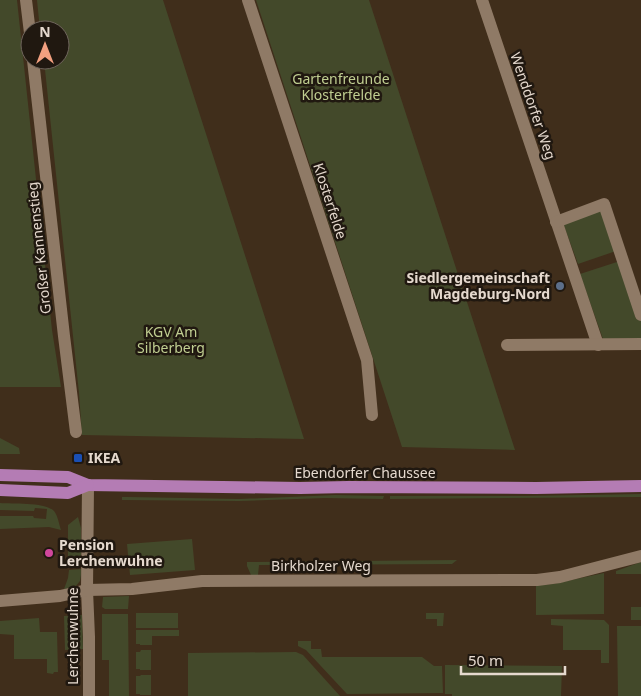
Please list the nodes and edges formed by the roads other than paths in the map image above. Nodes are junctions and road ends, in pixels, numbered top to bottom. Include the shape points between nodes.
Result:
1 (26, 0) edge
2 (248, 0) edge
3 (482, 0) edge
4 (28, 20) edge
5 (34, 70) edge
6 (556, 222) junction
7 (641, 315) edge
8 (598, 344) junction
9 (641, 344) edge
10 (507, 345) dead end
11 (372, 415) dead end
12 (76, 432) dead end
13 (0, 475) edge
14 (88, 485) junction
15 (641, 486) edge
16 (0, 490) edge
17 (641, 556) edge
18 (88, 590) junction
19 (0, 601) edge
20 (89, 696) edge

1 - 4 street
2 - 11 street, Klosterfelde via 367,360
3 - 6 street, Wenddorfer Weg
5 - 12 street, Großer Kannenstieg
6 - 7 street via 604,204
6 - 8 street, Wenddorfer Weg
8 - 9 street
8 - 10 street
13 - 14 main road, Ebendorfer Chaussee via 68,477
14 - 15 main road, Ebendorfer Chaussee via 300,488
14 - 16 main road, Ebendorfer Chaussee via 68,493
14 - 18 street, Lerchenwuhne
17 - 18 street, Birkholzer Weg via 537,580 202,581
18 - 19 street, Birkholzer Weg
18 - 20 street, Lerchenwuhne

